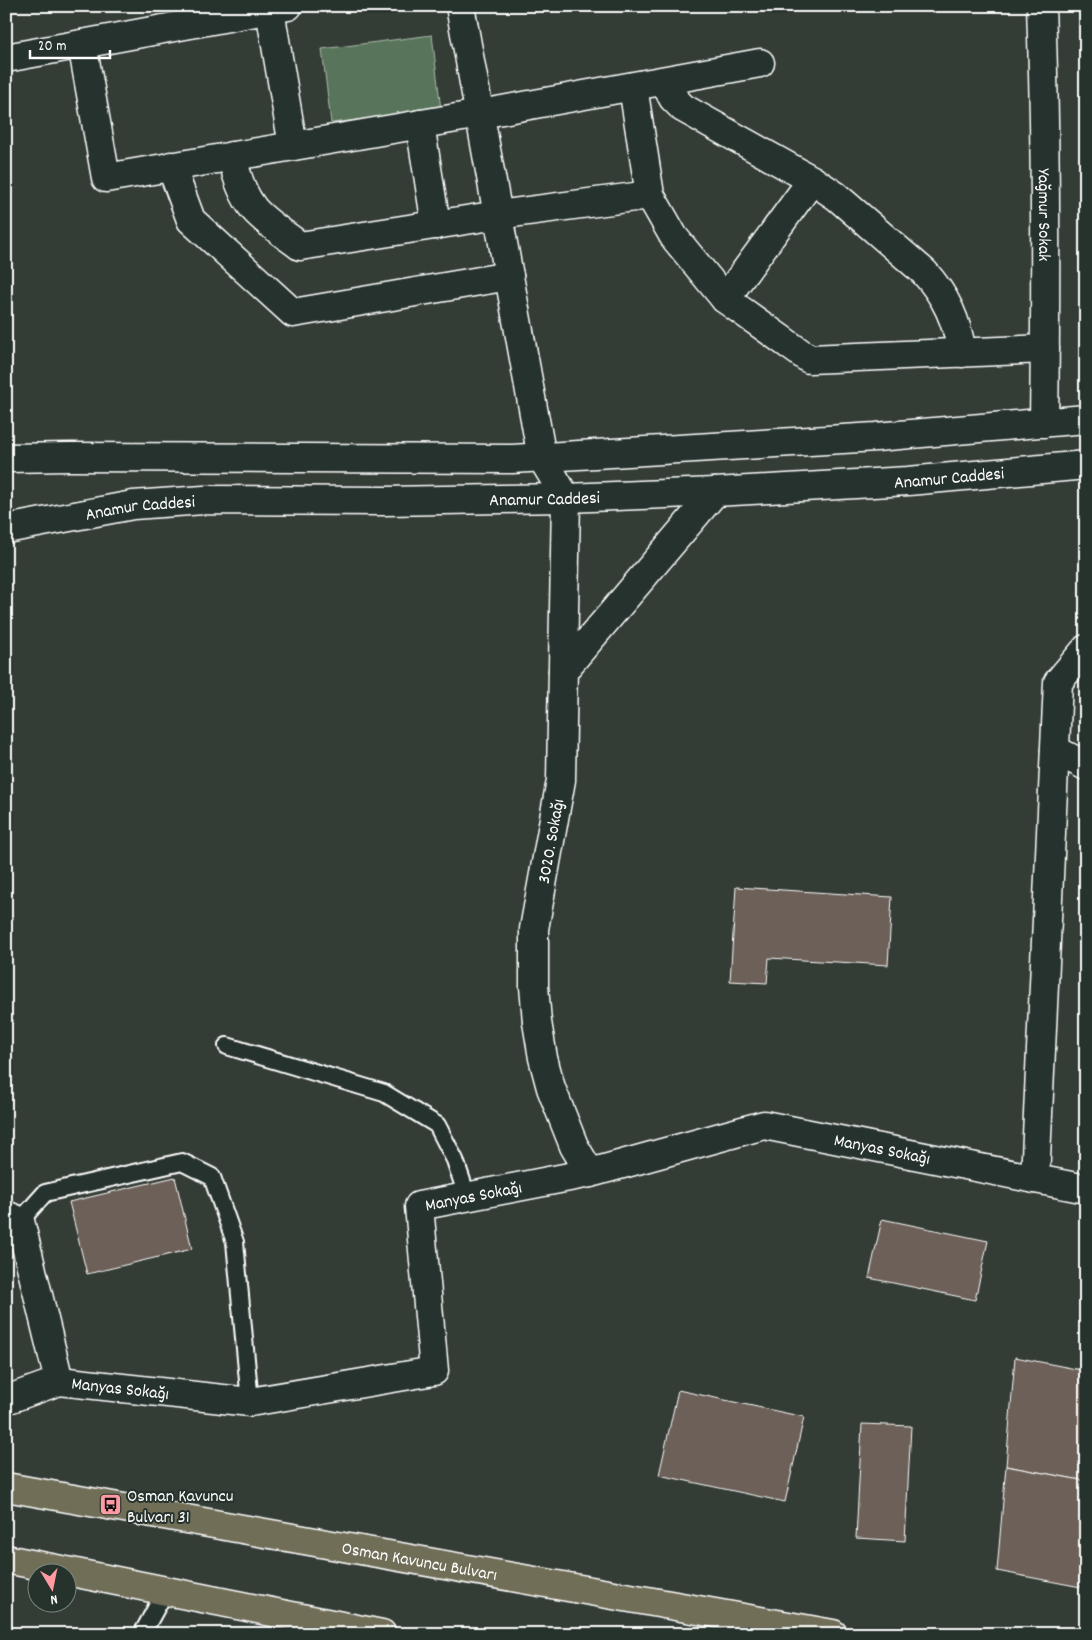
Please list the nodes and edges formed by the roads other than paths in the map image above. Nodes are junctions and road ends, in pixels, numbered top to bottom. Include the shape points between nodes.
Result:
1 (460, 6) edge
2 (1040, 6) edge
3 (279, 8) edge
4 (82, 44) junction
5 (6, 58) edge
6 (760, 63) dead end
7 (664, 81) junction
8 (633, 86) junction
9 (480, 114) junction
10 (420, 124) junction
11 (293, 146) junction
12 (232, 156) junction
13 (171, 166) junction
14 (812, 180) junction
15 (650, 195) junction
16 (498, 216) junction
17 (436, 225) junction
18 (509, 276) junction
19 (725, 299) junction
20 (1045, 349) junction
21 (962, 353) junction
22 (1086, 420) edge
23 (1044, 423) junction
24 (6, 458) edge
25 (542, 458) junction
26 (1086, 465) edge
27 (715, 492) junction
28 (566, 498) junction
29 (6, 529) edge
30 (1086, 649) edge
31 (563, 671) junction
32 (1055, 750) junction
33 (1086, 766) edge
34 (227, 1046) dead end
35 (590, 1173) junction
36 (1035, 1179) junction
37 (1086, 1189) edge
38 (467, 1196) junction
39 (13, 1218) edge
40 (59, 1381) junction
41 (6, 1400) edge
42 (250, 1402) junction
43 (6, 1487) edge
44 (6, 1559) edge
45 (166, 1590) junction
46 (370, 1632) edge
47 (142, 1634) edge
48 (833, 1634) edge

1 - 9 street
2 - 20 street, Yağmur Sokak via 1045,142
3 - 4 street
3 - 11 street
4 - 5 street
4 - 13 street via 106,178
6 - 7 street
7 - 8 street
7 - 14 street via 683,108
8 - 9 street
8 - 15 street
9 - 10 street
9 - 16 street
10 - 11 street
10 - 17 street
11 - 12 street
12 - 13 street
12 - 17 street via 243,190 255,210 300,246
13 - 18 street via 191,220 294,313
14 - 19 street
14 - 21 street via 836,196 935,284 952,313
15 - 16 street
15 - 19 street via 674,237
16 - 17 street
16 - 18 street
18 - 25 street
19 - 21 street via 810,359
20 - 21 street
20 - 23 street, Yağmur Sokak
22 - 23 street
23 - 25 street
24 - 25 street
25 - 28 street
26 - 27 street, Anamur Caddesi
27 - 28 street, Anamur Caddesi
27 - 31 street
28 - 29 street, Anamur Caddesi via 204,500 133,505
28 - 31 street, 3020. Sokağı
30 - 32 street via 1058,682
31 - 35 street, 3020. Sokağı via 561,780 534,929 534,986 543,1058 551,1088 564,1124
32 - 33 street
32 - 36 street
34 - 38 lane via 384,1093 437,1125 455,1160
35 - 36 street, Manyas Sokağı via 764,1125
35 - 38 street, Manyas Sokağı
36 - 37 street, Manyas Sokağı
38 - 42 street, Manyas Sokağı via 418,1206 434,1371
39 - 40 street
39 - 42 lane via 45,1193 182,1162 212,1177 235,1242
40 - 41 street, Manyas Sokağı
40 - 42 street, Manyas Sokağı
43 - 48 highway, Osman Kavuncu Bulvarı
44 - 45 highway
45 - 46 highway
45 - 47 lane

